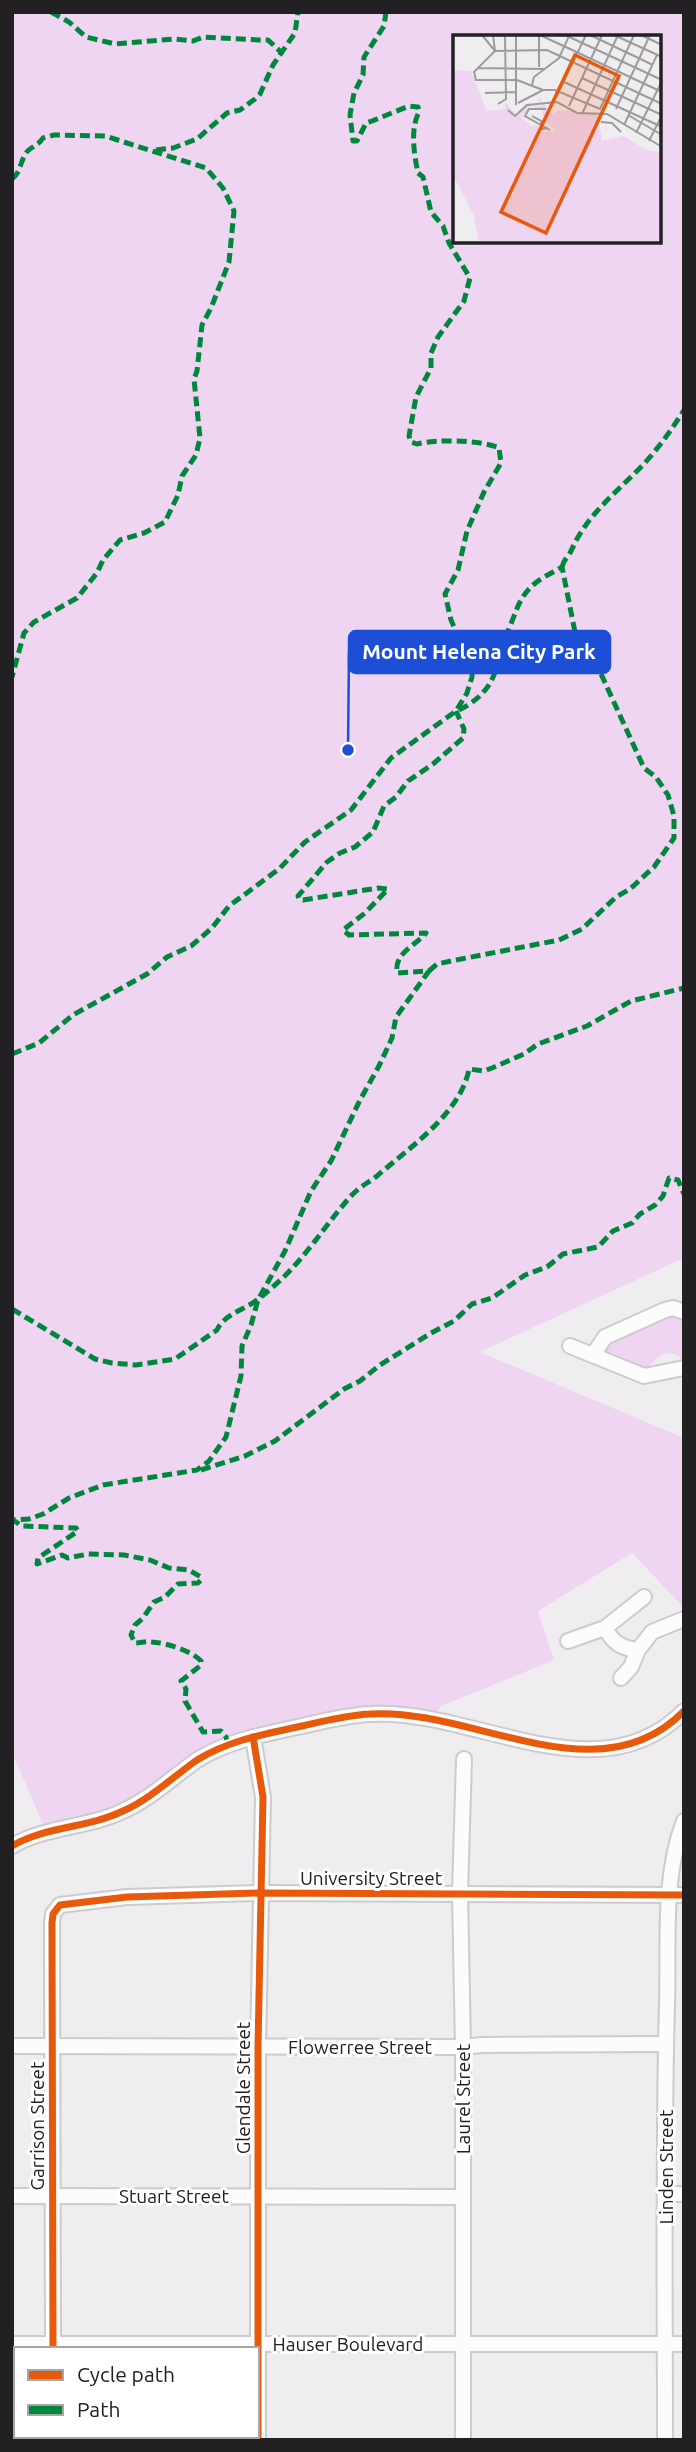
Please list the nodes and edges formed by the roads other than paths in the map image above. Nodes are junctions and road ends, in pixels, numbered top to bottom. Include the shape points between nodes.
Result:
1 (684, 1312) edge
2 (570, 1346) dead end
3 (593, 1355) junction
4 (684, 1368) edge
5 (644, 1597) dead end
6 (684, 1619) edge
7 (605, 1628) junction
8 (568, 1641) dead end
9 (638, 1650) junction
10 (621, 1678) dead end
11 (684, 1711) edge
12 (253, 1737) junction
13 (464, 1759) dead end
14 (684, 1821) edge
15 (12, 1846) edge
16 (460, 1893) junction
17 (260, 1894) junction
18 (677, 1894) edge
19 (60, 1905) joint
20 (666, 2044) junction
21 (12, 2046) edge
22 (53, 2046) junction
23 (463, 2047) junction
24 (258, 2048) junction
25 (666, 2194) junction
26 (684, 2194) edge
27 (12, 2196) edge
28 (53, 2196) junction
29 (258, 2197) junction
30 (462, 2197) junction
31 (463, 2343) junction
32 (12, 2344) edge
33 (665, 2344) junction
34 (684, 2344) edge
35 (258, 2345) junction
36 (53, 2346) edge
37 (463, 2440) edge
38 (665, 2440) edge

1 - 3 street via 673,1308 605,1337
2 - 3 street
3 - 4 street via 644,1376
5 - 7 street
6 - 9 street via 652,1632
7 - 8 street
7 - 9 street via 620,1647
9 - 10 street
11 - 12 street via 650,1737 614,1749 565,1747 424,1718 380,1714
12 - 15 street via 199,1759 123,1812
12 - 17 street, Glendale Street via 263,1797
13 - 16 street, Laurel Street
14 - 18 street, Linden Street via 670,1876
16 - 17 street, University Street
16 - 18 street, University Street
16 - 23 street, Laurel Street
17 - 19 street, University Street via 127,1897
17 - 24 street, Glendale Street
18 - 20 street, Linden Street
19 - 22 street, Garrison Street via 52,1914
20 - 23 street, Flowerree Street
20 - 25 street, Linden Street
21 - 22 street, Flowerree Street
22 - 24 street, Flowerree Street
22 - 28 street, Garrison Street
23 - 24 street, Flowerree Street
23 - 30 street, Laurel Street
24 - 29 street, Glendale Street
25 - 26 street
25 - 33 street, Linden Street
27 - 28 street, Stuart Street
28 - 29 street, Stuart Street
28 - 36 street, Garrison Street
29 - 30 street, Stuart Street
29 - 35 street, Glendale Street
30 - 31 street, Laurel Street
31 - 33 street, Hauser Boulevard
31 - 35 street, Hauser Boulevard
31 - 37 street, Laurel Street
32 - 36 street, Hauser Boulevard
33 - 34 street, Hauser Boulevard
33 - 38 street, Linden Street
35 - 36 street, Hauser Boulevard

